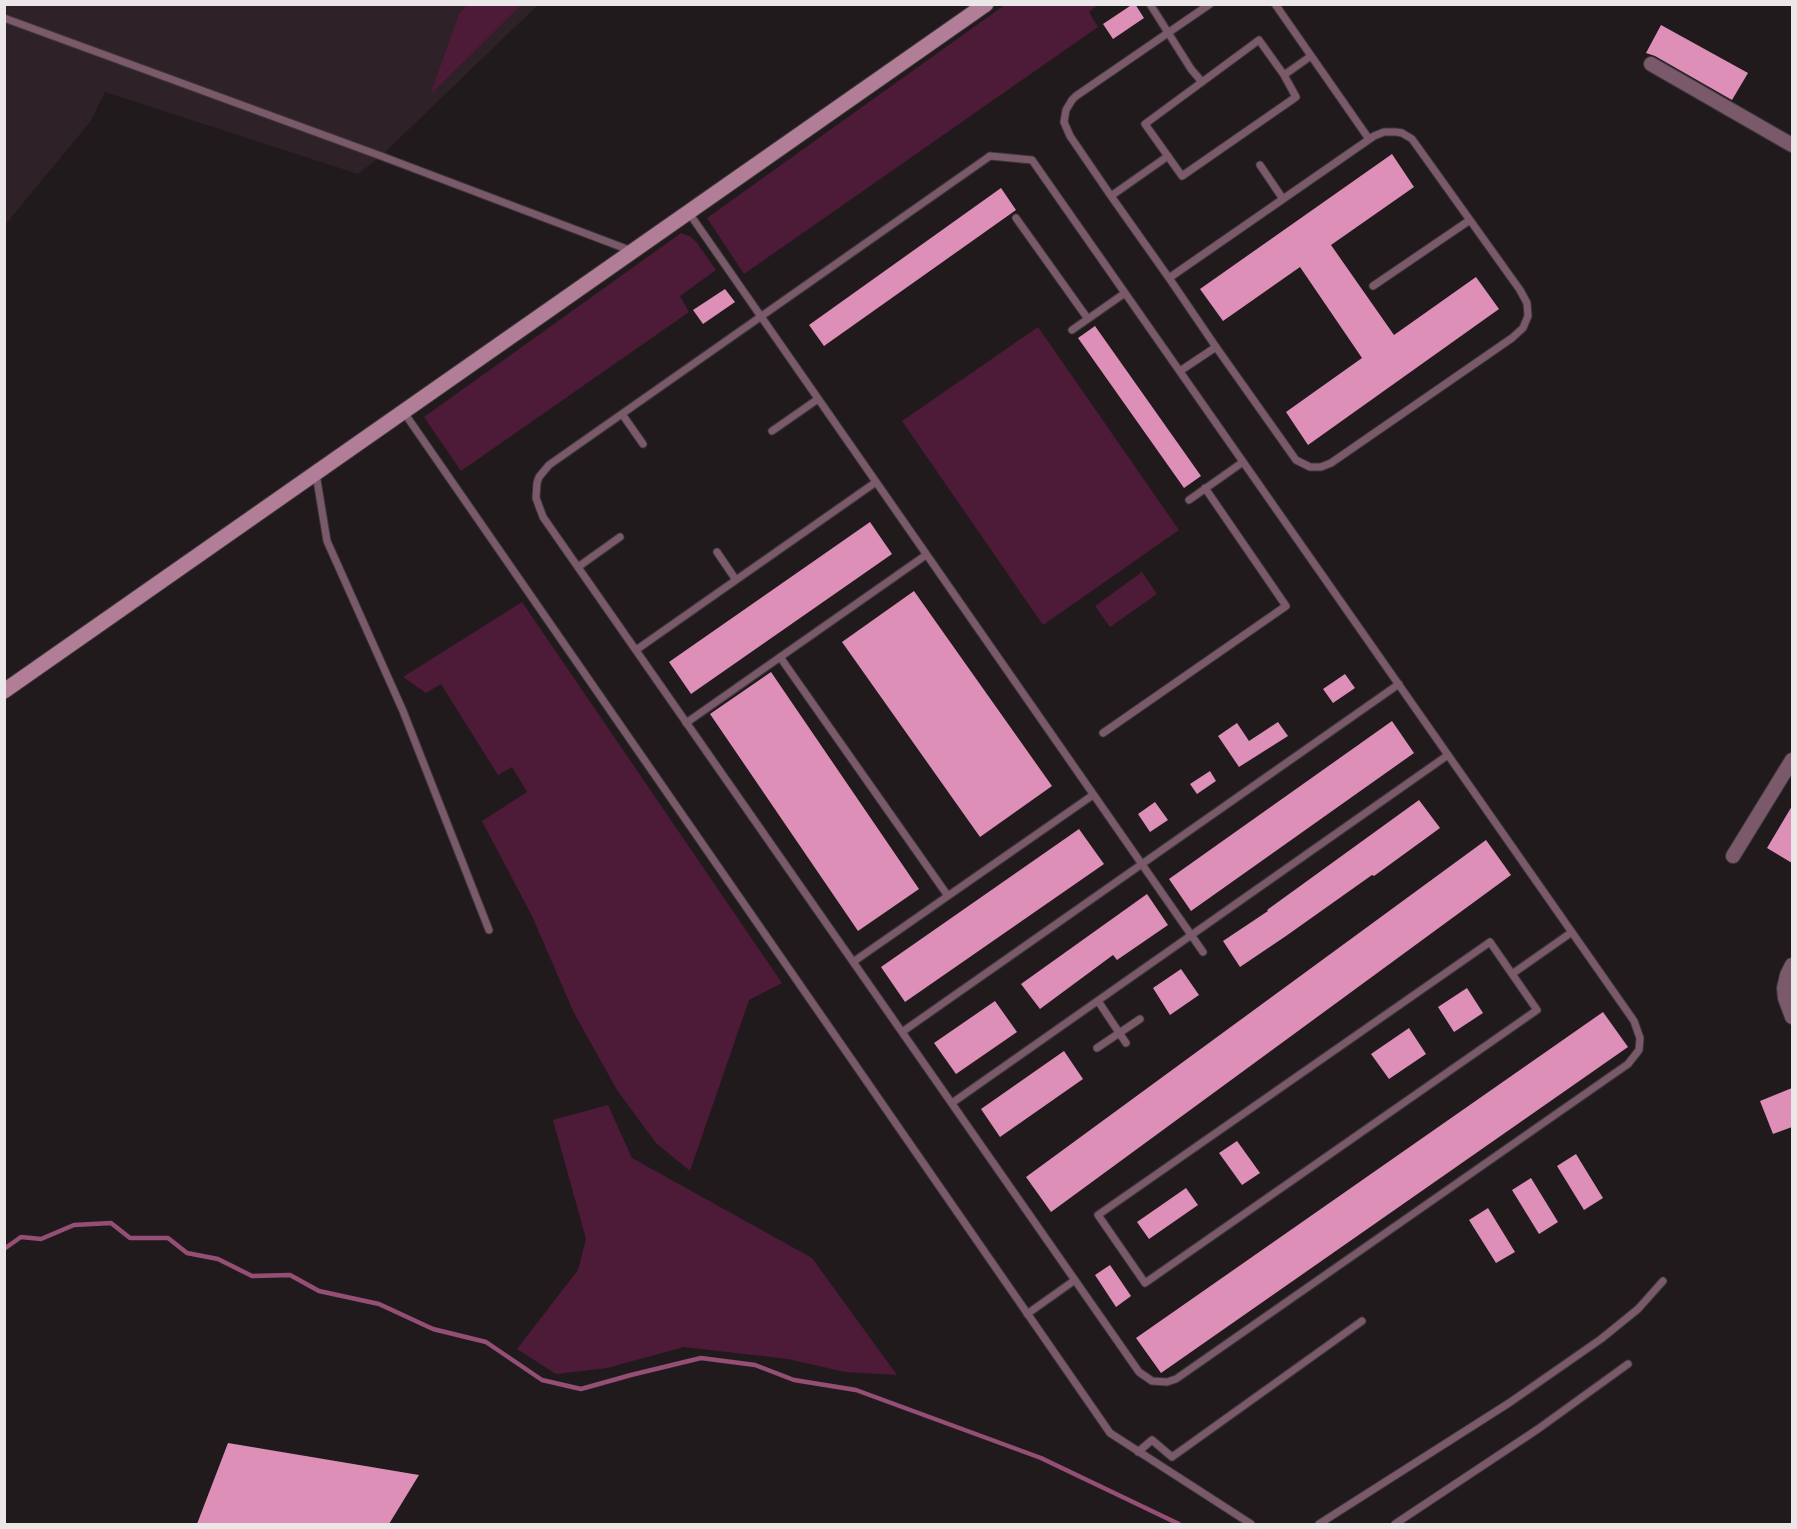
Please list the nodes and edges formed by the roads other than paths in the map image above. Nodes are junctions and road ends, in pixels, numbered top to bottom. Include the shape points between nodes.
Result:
1 (986, 4) edge
2 (1150, 4) edge
3 (1210, 4) edge
4 (1275, 4) edge
5 (4, 18) edge
6 (1168, 33) junction
7 (1311, 56) junction
8 (1651, 64) dead end
9 (1284, 75) junction
10 (1202, 82) junction
11 (1369, 140) junction
12 (1792, 145) edge
13 (1168, 156) junction
14 (1260, 165) dead end
15 (1111, 196) junction
16 (1283, 199) junction
17 (689, 213) junction
18 (1016, 218) dead end
19 (1470, 220) junction
20 (635, 252) junction
21 (1169, 278) junction
22 (1373, 286) dead end
23 (1125, 293) junction
24 (761, 317) junction
25 (1088, 319) junction
26 (1072, 330) dead end
27 (1216, 347) junction
28 (1180, 371) junction
29 (818, 399) junction
30 (403, 411) junction
31 (622, 414) junction
32 (772, 431) dead end
33 (643, 444) dead end
34 (1243, 462) junction
35 (316, 473) junction
36 (876, 482) junction
37 (1206, 488) junction
38 (1189, 500) dead end
39 (620, 537) dead end
40 (717, 552) dead end
41 (926, 555) junction
42 (578, 567) junction
43 (736, 580) junction
44 (636, 651) junction
45 (780, 657) junction
46 (1399, 684) junction
47 (4, 691) edge
48 (686, 723) junction
49 (1103, 733) dead end
50 (1448, 755) junction
51 (1792, 760) edge
52 (1094, 795) junction
53 (1733, 856) dead end
54 (1142, 864) junction
55 (948, 896) junction
56 (489, 930) dead end
57 (1572, 932) junction
58 (1191, 935) junction
59 (1203, 951) dead end
60 (853, 962) junction
61 (1792, 965) edge
62 (1512, 974) junction
63 (1098, 1001) junction
64 (1792, 1017) edge
65 (1140, 1019) dead end
66 (902, 1032) junction
67 (1120, 1032) junction
68 (1126, 1043) dead end
69 (1097, 1048) dead end
70 (952, 1103) junction
71 (1075, 1280) junction
72 (1663, 1281) dead end
73 (1027, 1314) junction
74 (1362, 1321) dead end
75 (1628, 1364) dead end
76 (1138, 1452) junction
77 (1251, 1524) edge
78 (1319, 1524) edge
79 (1395, 1524) edge

1 - 17 main road
2 - 6 lane
3 - 6 lane
4 - 7 lane
5 - 20 lane
6 - 10 lane
6 - 15 lane via 1076,96 1066,110 1067,132
7 - 9 lane
7 - 11 lane
8 - 12 street
9 - 10 lane via 1259,40
9 - 13 lane via 1296,97 1182,176
10 - 13 lane via 1145,124
11 - 16 lane
11 - 19 lane via 1384,132 1402,133 1412,139
13 - 15 lane
14 - 16 lane
15 - 21 lane
16 - 21 lane
17 - 20 main road
17 - 24 lane
18 - 25 lane
19 - 22 lane
19 - 27 lane via 1524,296 1528,316 1523,328 1331,463 1310,467 1296,460
20 - 30 main road
21 - 27 lane
23 - 24 lane via 1032,160 990,156
23 - 25 lane
23 - 28 lane
24 - 29 lane
24 - 31 lane
25 - 26 lane
27 - 28 lane
28 - 34 lane
29 - 32 lane
29 - 36 lane
30 - 35 main road
30 - 73 lane
31 - 33 lane
31 - 42 lane via 549,465 537,483 540,511
34 - 37 lane
34 - 46 lane
35 - 47 main road
35 - 56 lane via 327,541 403,711
36 - 41 lane
36 - 43 lane
37 - 38 lane
37 - 49 lane via 1286,606
39 - 42 lane
40 - 43 lane
41 - 45 lane
41 - 52 lane
42 - 44 lane
43 - 44 lane
44 - 48 lane
45 - 48 lane
45 - 55 lane
46 - 50 lane
46 - 54 lane
48 - 60 lane
50 - 57 lane
50 - 58 lane
51 - 53 street
52 - 54 lane
52 - 55 lane
54 - 58 lane
54 - 66 lane
55 - 60 lane
57 - 62 lane
57 - 71 lane via 1637,1026 1639,1050 1628,1064 1172,1381 1152,1381 1139,1372
58 - 59 lane
58 - 63 lane
60 - 66 lane
61 - 64 street via 1784,988
62 - 62 lane via 1490,942 1098,1215 1145,1283 1537,1010
63 - 67 lane
63 - 70 lane
65 - 67 lane
66 - 70 lane
67 - 68 lane
67 - 69 lane
70 - 71 lane
71 - 73 lane
72 - 78 lane via 1638,1309 1601,1339 1509,1403
73 - 76 lane via 1110,1433
74 - 76 lane via 1172,1458 1152,1440
75 - 79 lane
76 - 77 lane

